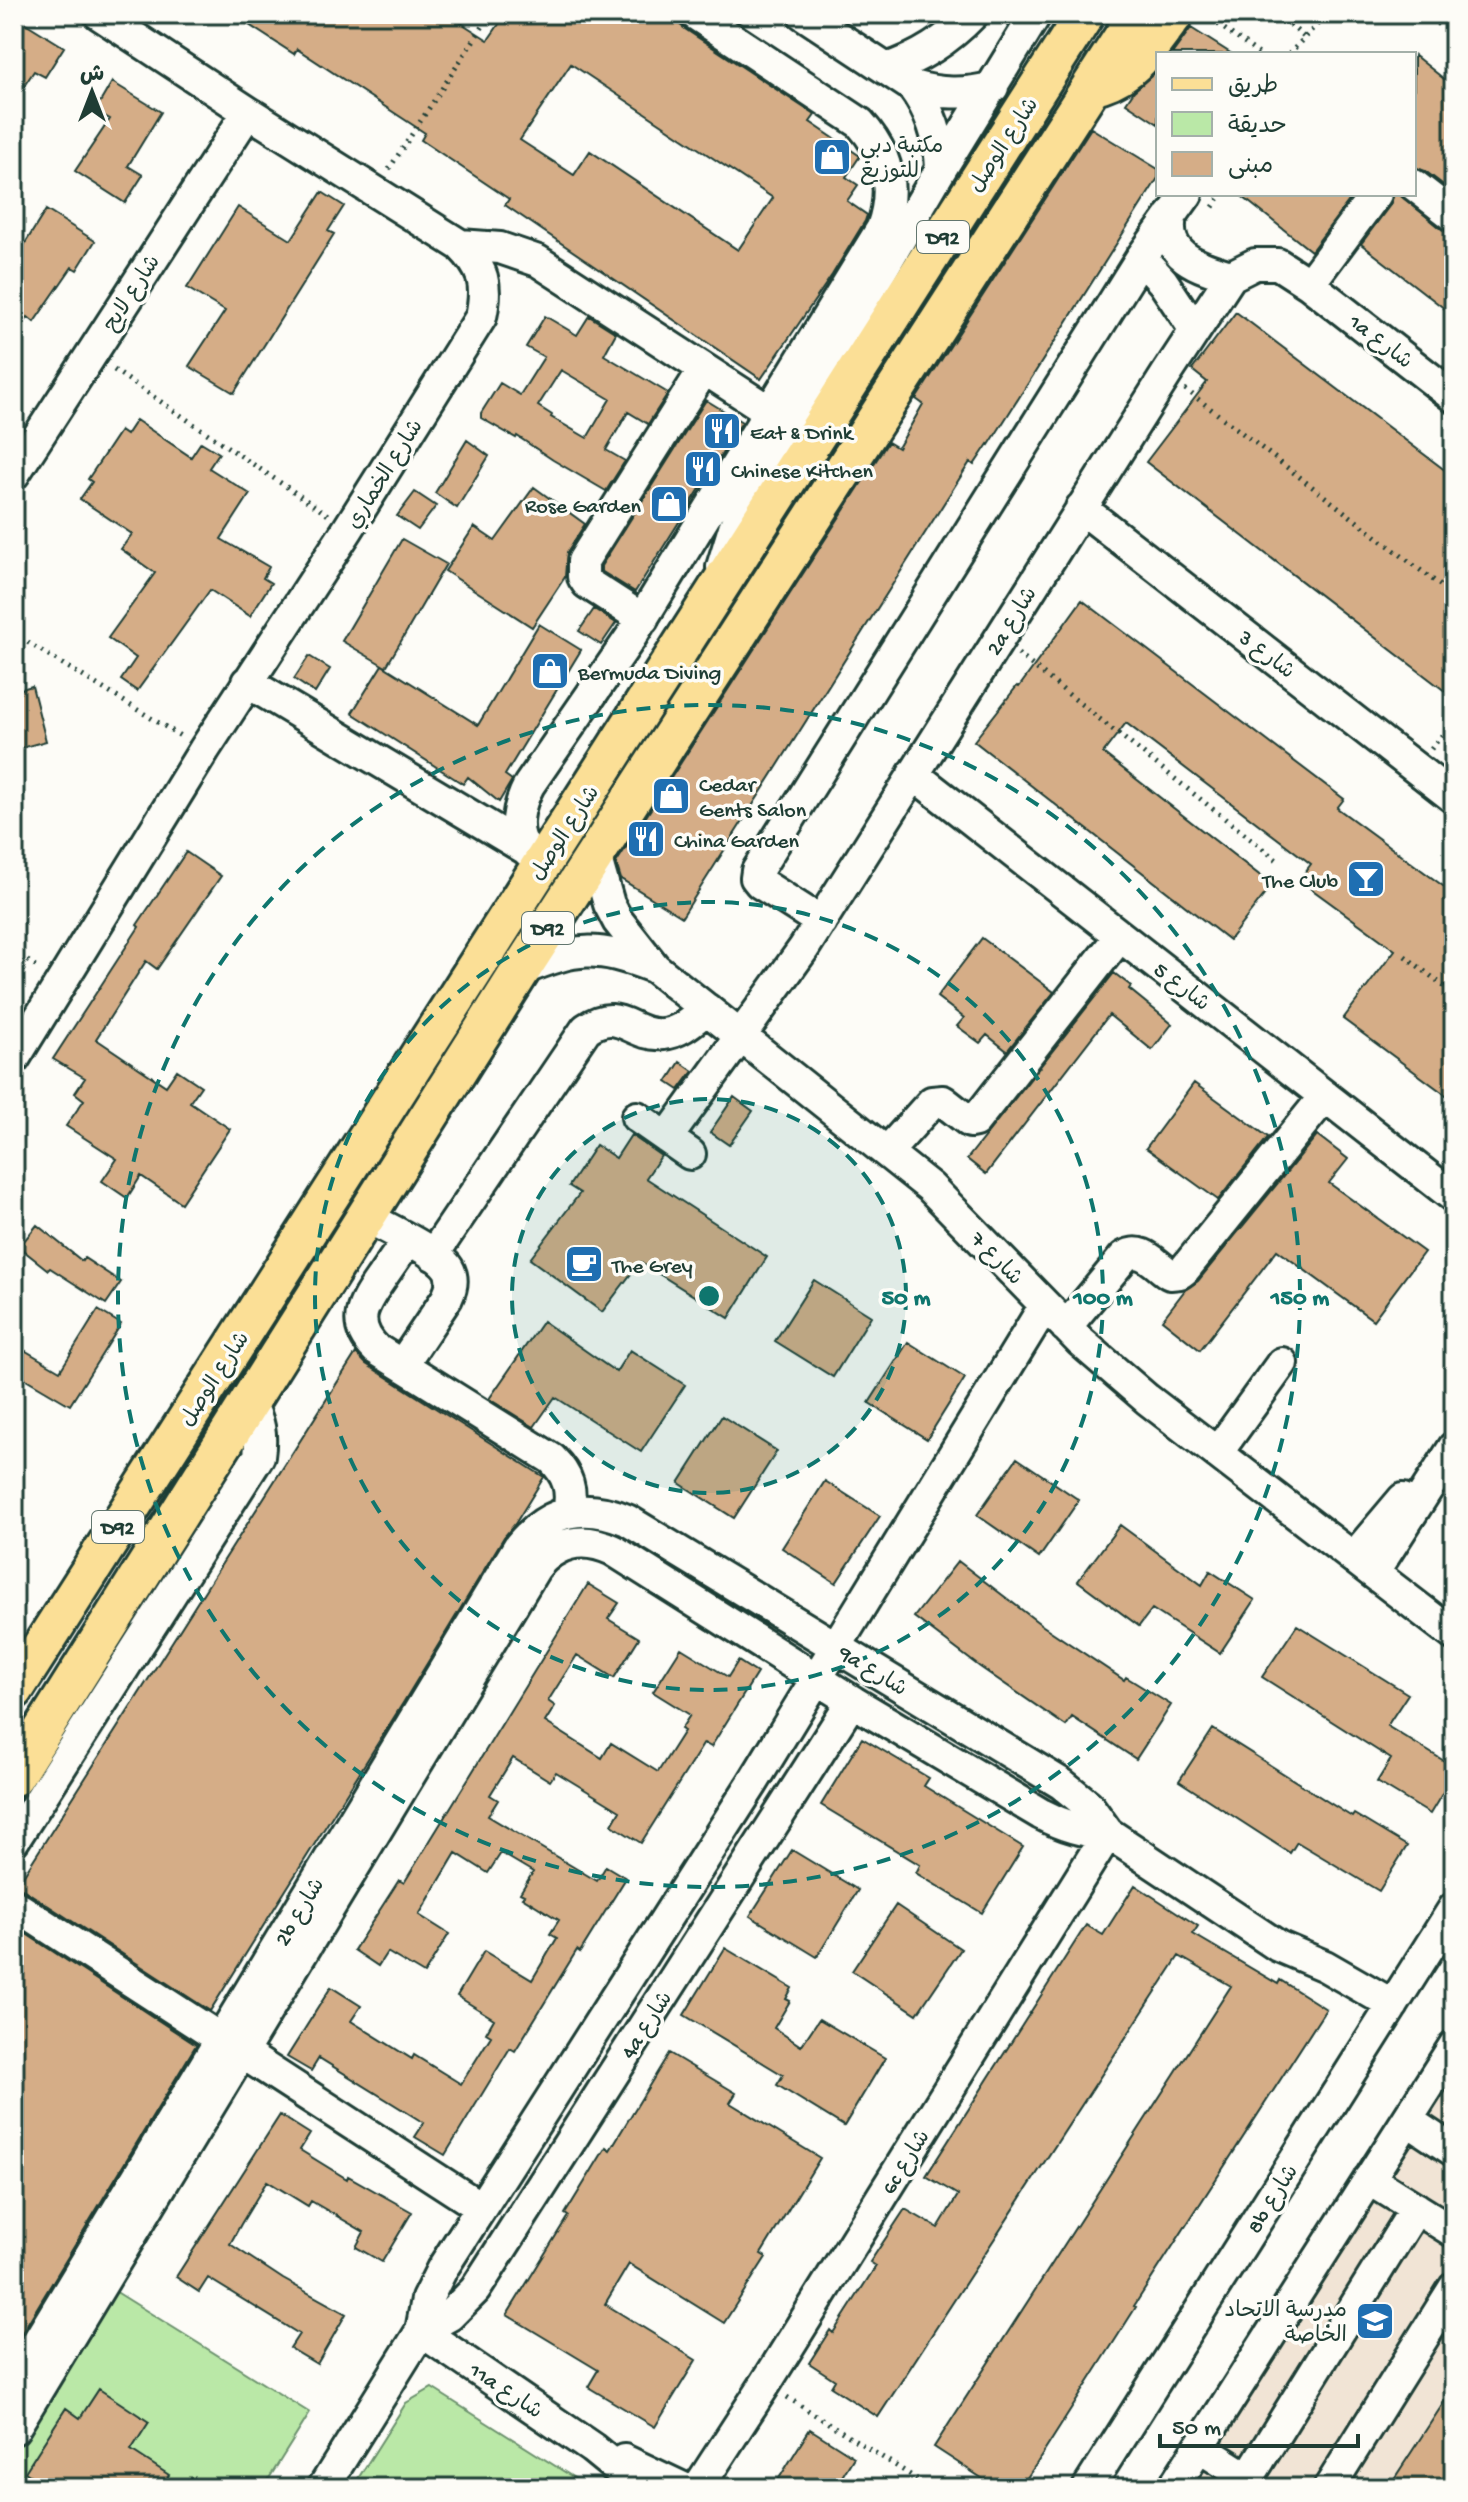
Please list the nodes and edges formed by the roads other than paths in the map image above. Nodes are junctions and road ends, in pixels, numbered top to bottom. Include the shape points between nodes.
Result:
1 (99, 14) edge
2 (695, 14) edge
3 (803, 14) edge
4 (973, 14) edge
5 (1036, 14) edge
6 (1085, 14) edge
7 (1138, 14) edge
8 (1174, 14) edge
9 (886, 69) junction
10 (912, 86) junction
11 (1091, 86) junction
12 (993, 87) junction
13 (248, 112) junction
14 (941, 169) junction
15 (1416, 187) edge
16 (1375, 196) edge
17 (1179, 205) edge
18 (1454, 216) edge
19 (460, 245) junction
20 (1141, 258) junction
21 (1231, 276) junction
22 (1309, 284) junction
23 (853, 298) junction
24 (1195, 330) junction
25 (704, 369) junction
26 (1454, 397) edge
27 (769, 411) junction
28 (14, 474) edge
29 (1081, 508) junction
30 (716, 592) junction
31 (643, 619) junction
32 (247, 682) junction
33 (913, 774) junction
34 (1454, 798) edge
35 (595, 855) junction
36 (535, 856) junction
37 (821, 922) junction
38 (1120, 936) junction
39 (655, 968) junction
40 (521, 970) junction
41 (707, 1009) junction
42 (741, 1035) junction
43 (14, 1059) edge
44 (1325, 1096) junction
45 (637, 1117) dead end
46 (887, 1152) junction
47 (1454, 1197) edge
48 (365, 1216) junction
49 (420, 1247) junction
50 (1055, 1316) junction
51 (1282, 1363) dead end
52 (402, 1365) junction
53 (249, 1402) junction
54 (1217, 1453) junction
55 (1449, 1453) edge
56 (568, 1512) junction
57 (613, 1550) joint
58 (1364, 1565) junction
59 (1454, 1635) edge
60 (835, 1645) junction
61 (815, 1678) junction
62 (14, 1690) edge
63 (852, 1701) junction
64 (14, 1776) edge
65 (752, 1784) junction
66 (785, 1806) junction
67 (1108, 1833) junction
68 (14, 1840) edge
69 (14, 1905) edge
70 (1454, 1908) edge
71 (1386, 2015) junction
72 (231, 2046) junction
73 (1454, 2046) edge
74 (1407, 2120) junction
75 (1454, 2150) edge
76 (1369, 2179) junction
77 (480, 2207) junction
78 (1416, 2208) junction
79 (1454, 2232) edge
80 (1454, 2288) edge
81 (421, 2331) junction
82 (14, 2381) edge
83 (14, 2429) edge
84 (1199, 2447) junction
85 (592, 2448) junction
86 (1245, 2483) edge
87 (323, 2488) edge
88 (641, 2488) edge
89 (683, 2488) edge
90 (698, 2488) edge
91 (1088, 2488) edge
92 (1173, 2488) edge
93 (1329, 2488) edge

1 - 13 street, شارع الخماري
2 - 23 street via 860,123 880,149 889,180 887,212
3 - 9 street
4 - 9 street via 926,52
5 - 12 street
6 - 30 main road, شارع الوصل / D92
7 - 11 main road, شارع الوصل / D92
8 - 11 main road via 1138,61
9 - 10 street
10 - 12 street via 960,94
10 - 14 street via 937,133
11 - 35 main road, شارع الوصل / D92
12 - 14 street
13 - 19 street, شارع الخماري
13 - 28 street, شارع لايح
14 - 23 street
15 - 18 street
16 - 22 street
17 - 20 street
17 - 21 street via 1170,233 1176,250
19 - 25 street via 500,248 538,261
19 - 32 street, شارع الخماري via 483,277 481,317
20 - 24 street
20 - 37 street via 757,871 760,883
21 - 22 street via 1245,267 1278,264
21 - 24 street, 2a شارع
22 - 26 street, 1a شارع
23 - 27 street
23 - 30 street via 744,504
24 - 29 street, 2a شارع
25 - 27 street
25 - 31 street via 583,561 587,583
27 - 31 street
29 - 33 street, 2a شارع
29 - 34 street, شارع 3
30 - 36 main road, شارع الوصل / D92
31 - 36 street via 525,793 519,833
32 - 36 street
32 - 43 street, شارع الخماري
33 - 37 street, 2a شارع
33 - 38 street, شارع 5
35 - 39 street, شارع 7 via 618,921
35 - 40 main road, شارع الوصل / D92
36 - 62 main road, شارع الوصل / D92
37 - 42 street, 2a شارع
38 - 44 street, شارع 5
38 - 46 street via 975,1121 943,1101 932,1102
39 - 40 street, شارع 7 via 622,955 586,950
39 - 41 street, شارع 7
40 - 48 main road, شارع الوصل / D92
41 - 42 street, شارع 7
41 - 49 street via 687,1025 662,1034 615,1019 586,1029
42 - 45 street, 2a شارع via 678,1146
42 - 46 street, شارع 7
44 - 47 street, شارع 5
44 - 50 street, 4a شارع via 1184,1270 1170,1274 1143,1254 1130,1253
46 - 50 street, شارع 7 via 930,1187
48 - 49 street
48 - 53 main road, شارع الوصل / D92
49 - 52 street via 445,1264 451,1290
49 - 52 street via 367,1298 361,1320 368,1341
50 - 54 street, شارع 7
50 - 60 street, 4a شارع
51 - 54 street
52 - 56 street via 552,1459 569,1483
53 - 64 main road, شارع الوصل / D92
53 - 68 street, شارع الوصل via 262,1437 259,1456
54 - 58 street, شارع 7
55 - 58 street via 1424,1496
56 - 60 street, 9a شارع via 598,1511 627,1520
56 - 72 street, 2b شارع via 540,1525 519,1546
57 - 61 street, 9a شارع
57 - 72 street, 2b شارع via 577,1542 553,1550 535,1568
58 - 59 street, شارع 7
60 - 61 street, 4a شارع
60 - 67 street, 9a شارع via 1076,1794
61 - 63 street, 9a شارع
61 - 65 street, 4a شارع
63 - 66 street, 4a شارع
63 - 67 street, 9a شارع via 1055,1822
65 - 66 street
65 - 77 street, 4a شارع
66 - 81 street, 4a شارع via 475,2290 450,2315
67 - 71 street, 9a شارع via 1278,1946 1325,1966
67 - 90 street, 6c شارع
69 - 72 street
70 - 71 street, 8b شارع
71 - 91 street, 8b شارع
72 - 77 street
72 - 82 street, 2b شارع
72 - 83 street, 2b شارع
73 - 74 street
74 - 75 street
74 - 76 street
76 - 78 street
76 - 84 street
77 - 81 street, 4a شارع via 434,2283
78 - 79 street
78 - 86 street
80 - 93 street
81 - 85 street, 11a شارع
81 - 87 street, 4a شارع
84 - 86 street
84 - 92 street
85 - 88 street, 11a شارع
85 - 89 street, 11a شارع

